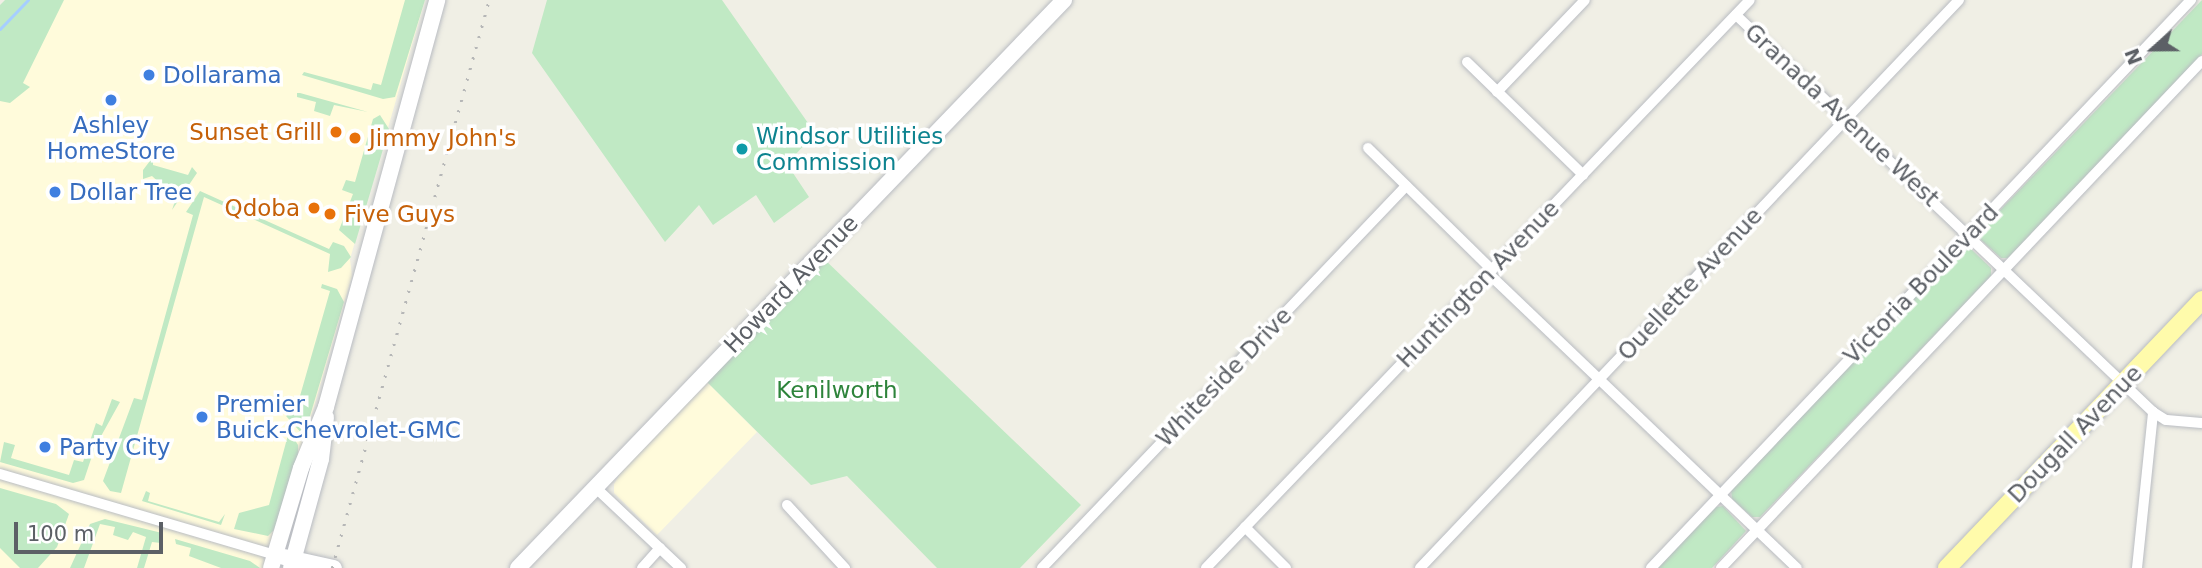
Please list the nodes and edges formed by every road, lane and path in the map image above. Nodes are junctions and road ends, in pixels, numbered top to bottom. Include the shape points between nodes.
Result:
1 (438, 0) edge
2 (1064, 0) edge
3 (1585, 0) edge
4 (1750, 0) edge
5 (1959, 0) edge
6 (2191, 0) edge
7 (1736, 15) junction
8 (2202, 61) edge
9 (1467, 62) dead end
10 (1497, 92) junction
11 (1846, 119) junction
12 (1368, 148) dead end
13 (1583, 175) junction
14 (1406, 186) junction
15 (1968, 235) junction
16 (2004, 269) junction
17 (1490, 272) junction
18 (2202, 300) edge
19 (1599, 380) junction
20 (2124, 383) junction
21 (326, 407) junction
22 (2153, 412) junction
23 (2202, 423) edge
24 (0, 474) edge
25 (596, 488) junction
26 (1721, 495) junction
27 (788, 505) dead end
28 (1245, 527) junction
29 (1757, 530) junction
30 (660, 548) junction
31 (273, 561) edge
32 (293, 564) edge
33 (334, 568) edge
34 (518, 568) edge
35 (642, 568) edge
36 (681, 568) edge
37 (845, 568) edge
38 (1042, 568) edge
39 (1206, 568) edge
40 (1286, 568) edge
41 (1420, 568) edge
42 (1651, 568) edge
43 (1721, 568) edge
44 (1797, 568) edge
45 (1947, 568) edge
46 (2137, 568) edge

1 - 21 street
2 - 25 street, Howard Avenue
3 - 10 street
4 - 7 street, Huntington Avenue
5 - 11 street, Ouellette Avenue
6 - 15 street, Victoria Boulevard
7 - 11 street, Granada Avenue West
7 - 13 street, Huntington Avenue
8 - 16 street
9 - 10 street
10 - 13 street
11 - 15 street, Granada Avenue West
11 - 19 street, Ouellette Avenue
12 - 14 street
13 - 17 street, Huntington Avenue
14 - 17 street
14 - 38 street, Whiteside Drive
15 - 16 street, Granada Avenue West
15 - 26 street, Victoria Boulevard
16 - 20 street, Granada Avenue West
16 - 29 street
17 - 19 street
17 - 28 street, Huntington Avenue
18 - 20 main road, Dougall Avenue
19 - 26 street
19 - 41 street, Ouellette Avenue
20 - 22 street, Granada Avenue West
20 - 45 main road, Dougall Avenue
21 - 31 street via 301,468
21 - 32 street via 321,458
22 - 23 street, Granada Avenue West via 2166,420
22 - 46 street
24 - 31 street
25 - 30 street
25 - 34 street, Howard Avenue
26 - 29 street
26 - 42 street, Victoria Boulevard
27 - 37 street
28 - 39 street, Huntington Avenue
28 - 40 street
29 - 43 street
29 - 44 street
30 - 35 street
30 - 36 street
31 - 32 street
32 - 33 street

